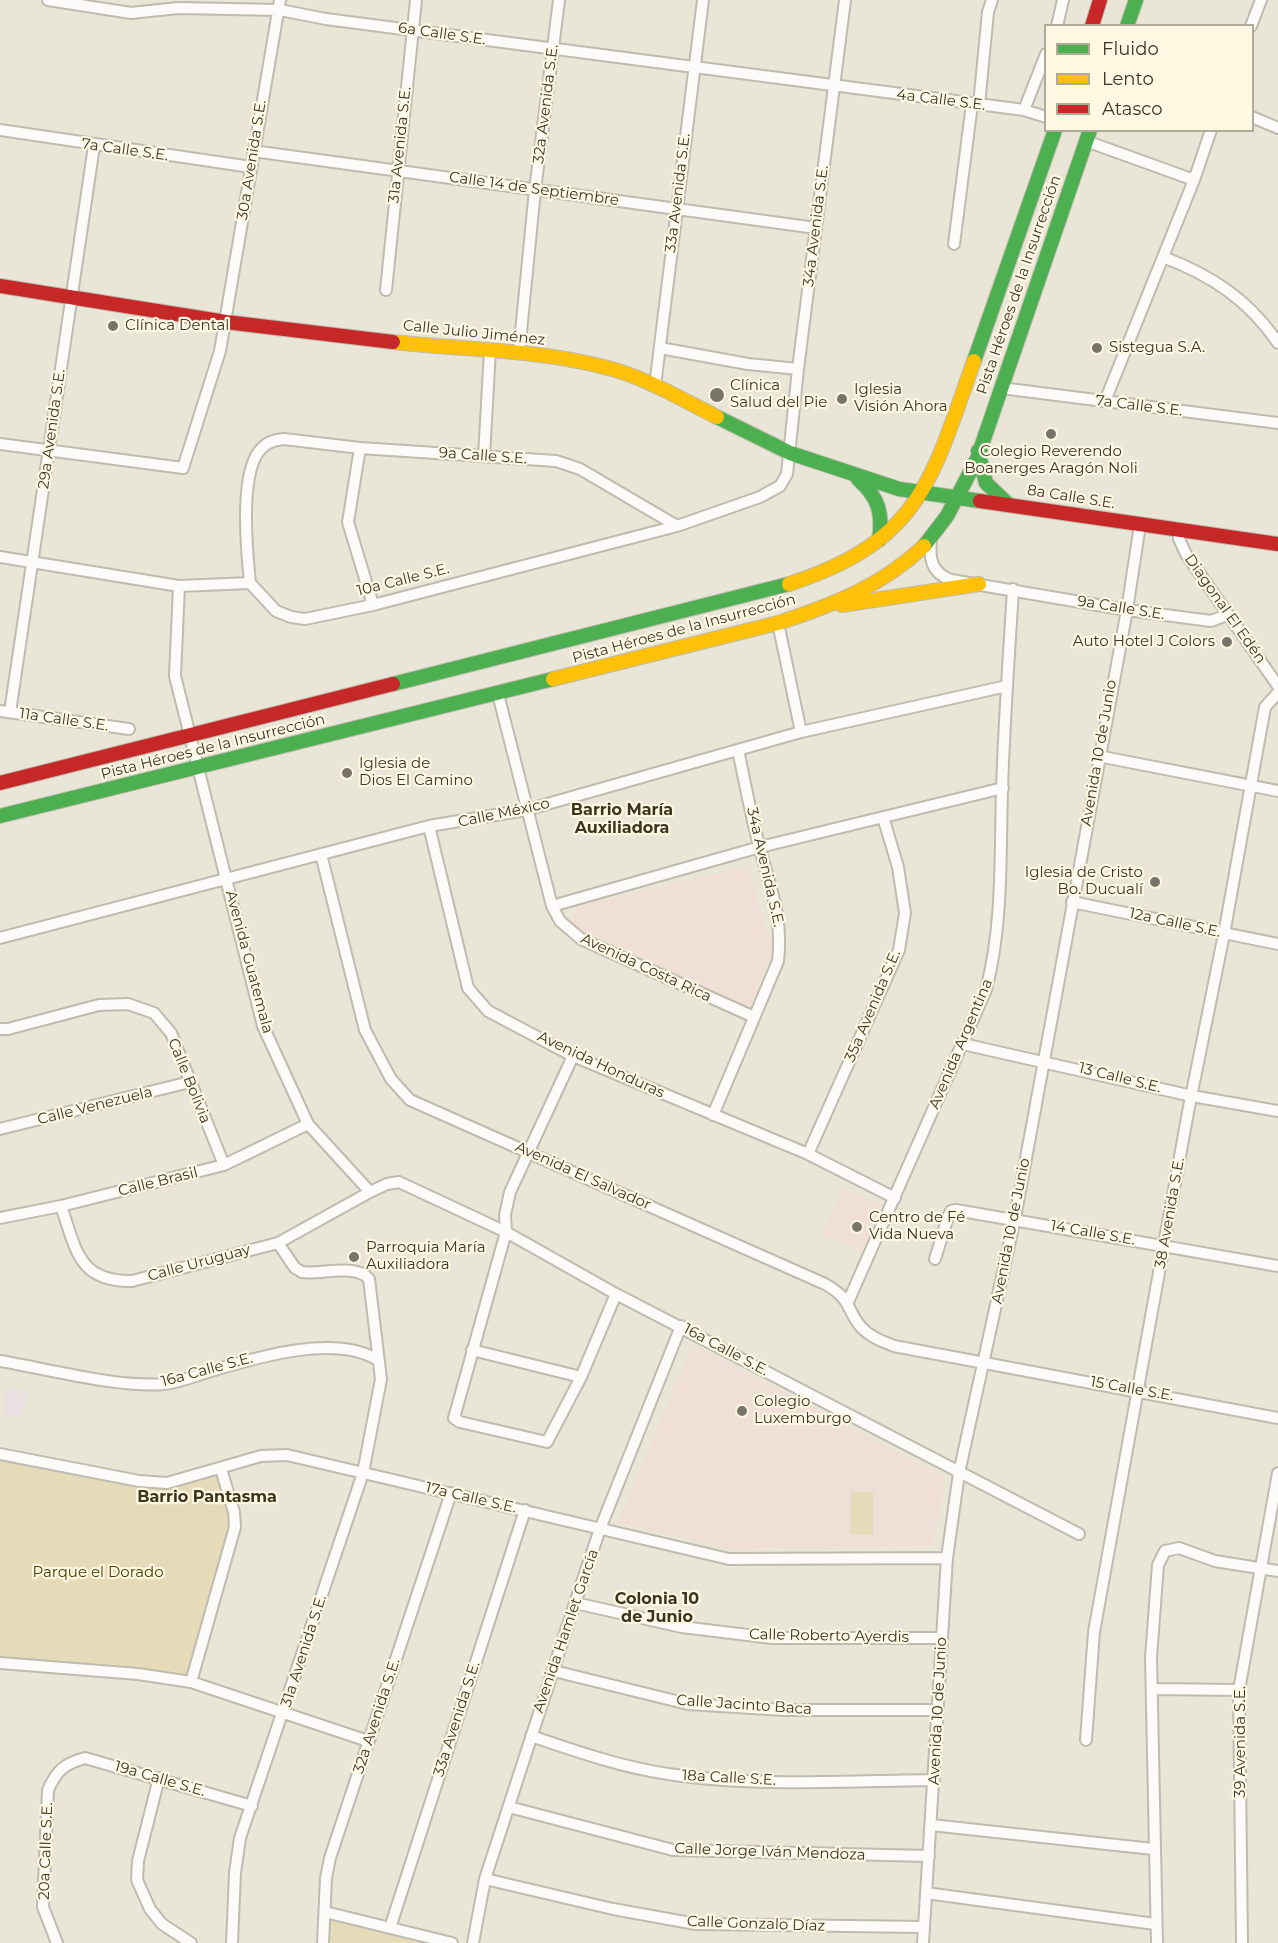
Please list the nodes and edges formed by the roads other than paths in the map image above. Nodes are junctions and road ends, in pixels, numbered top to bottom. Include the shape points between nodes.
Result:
1 (48, 0) edge
2 (416, 0) edge
3 (559, 0) edge
4 (702, 0) edge
5 (845, 0) edge
6 (992, 0) edge
7 (1063, 0) edge
8 (1101, 0) edge
9 (1136, 0) edge
10 (1261, 0) edge
11 (280, 5) edge
12 (1057, 24) edge
13 (1093, 24) edge
14 (1128, 24) edge
15 (1252, 24) edge
16 (413, 29) junction
17 (552, 49) junction
18 (1044, 59) edge
19 (695, 67) junction
20 (835, 87) junction
21 (975, 105) junction
22 (1024, 110) junction
23 (1044, 116) edge
24 (1254, 118) edge
25 (1278, 128) edge
26 (0, 130) edge
27 (1054, 132) edge
28 (1209, 132) edge
29 (1088, 136) edge
30 (94, 146) junction
31 (253, 151) junction
32 (250, 168) junction
33 (397, 170) junction
34 (1194, 180) junction
35 (535, 190) junction
36 (676, 207) junction
37 (816, 228) junction
38 (954, 244) dead end
39 (1163, 257) junction
40 (0, 286) edge
41 (386, 290) dead end
42 (71, 298) junction
43 (225, 322) junction
44 (1278, 343) edge
45 (660, 348) junction
46 (490, 350) junction
47 (519, 352) junction
48 (798, 369) junction
49 (655, 386) junction
50 (1001, 388) junction
51 (1105, 401) junction
52 (1278, 423) edge
53 (0, 444) edge
54 (360, 448) junction
55 (978, 451) junction
56 (48, 452) junction
57 (790, 453) junction
58 (484, 456) junction
59 (854, 476) junction
60 (922, 493) junction
61 (959, 499) junction
62 (1008, 504) junction
63 (1140, 525) junction
64 (677, 526) junction
65 (1179, 530) junction
66 (931, 536) junction
67 (879, 540) junction
68 (1278, 544) edge
69 (0, 557) edge
70 (32, 563) junction
71 (250, 582) junction
72 (979, 584) junction
73 (179, 586) junction
74 (1013, 589) junction
75 (373, 605) junction
76 (828, 607) junction
77 (1127, 610) junction
78 (1227, 615) junction
79 (778, 622) junction
80 (1007, 686) junction
81 (1278, 686) edge
82 (1278, 693) edge
83 (498, 694) junction
84 (5, 711) edge
85 (129, 729) dead end
86 (801, 732) junction
87 (189, 735) junction
88 (738, 750) junction
89 (1098, 756) junction
90 (197, 769) junction
91 (0, 783) edge
92 (1250, 786) junction
93 (1002, 788) junction
94 (1278, 791) edge
95 (526, 810) junction
96 (0, 816) edge
97 (883, 817) junction
98 (429, 826) junction
99 (760, 847) junction
100 (321, 854) junction
101 (227, 880) junction
102 (1072, 902) junction
103 (552, 906) junction
104 (1224, 934) junction
105 (0, 938) edge
106 (1278, 944) edge
107 (754, 1017) junction
108 (0, 1029) edge
109 (963, 1044) junction
110 (573, 1056) junction
111 (1043, 1060) junction
112 (190, 1082) junction
113 (1192, 1096) junction
114 (1278, 1111) edge
115 (712, 1115) junction
116 (308, 1124) junction
117 (0, 1129) edge
118 (529, 1153) junction
119 (808, 1154) junction
120 (224, 1165) junction
121 (370, 1192) junction
122 (895, 1198) junction
123 (61, 1206) junction
124 (0, 1218) edge
125 (1015, 1218) junction
126 (506, 1232) junction
127 (278, 1243) junction
128 (1164, 1245) junction
129 (935, 1259) dead end
130 (1278, 1266) edge
131 (616, 1294) junction
132 (848, 1302) junction
133 (681, 1326) junction
134 (472, 1350) junction
135 (378, 1360) junction
136 (0, 1361) edge
137 (985, 1363) junction
138 (581, 1377) junction
139 (1139, 1390) junction
140 (1278, 1418) edge
141 (0, 1454) edge
142 (221, 1469) junction
143 (363, 1473) junction
144 (959, 1473) junction
145 (1278, 1473) edge
146 (452, 1493) junction
147 (525, 1510) junction
148 (600, 1529) junction
149 (1079, 1534) dead end
150 (947, 1558) junction
151 (1262, 1568) junction
152 (1278, 1571) edge
153 (575, 1604) junction
154 (942, 1638) junction
155 (0, 1663) edge
156 (554, 1671) junction
157 (191, 1682) junction
158 (1152, 1689) junction
159 (1239, 1690) junction
160 (938, 1710) junction
161 (283, 1713) junction
162 (531, 1737) junction
163 (1086, 1740) dead end
164 (368, 1741) junction
165 (67, 1763) joint
166 (159, 1778) junction
167 (934, 1780) junction
168 (252, 1806) junction
169 (509, 1807) junction
170 (931, 1824) junction
171 (1153, 1849) junction
172 (929, 1856) junction
173 (485, 1879) junction
174 (926, 1893) junction
175 (325, 1912) junction
176 (1155, 1924) junction
177 (924, 1927) junction
178 (390, 1928) junction
179 (57, 1943) edge
180 (191, 1943) edge
181 (232, 1943) edge
182 (323, 1943) edge
183 (452, 1943) edge
184 (473, 1943) edge
185 (923, 1943) edge
186 (1157, 1943) edge
187 (1242, 1943) edge

1 - 11 street, 6a Calle S.E. via 131,13
2 - 16 street, 31a Avenida S.E.
3 - 17 street, 32a Avenida S.E.
4 - 19 street, 33a Avenida S.E.
5 - 20 street, 34a Avenida S.E.
6 - 21 street
7 - 12 street
8 - 13 main road
9 - 14 main road
10 - 15 street
11 - 16 street, 6a Calle S.E.
11 - 31 street, 30a Avenida S.E.
16 - 17 street, 6a Calle S.E.
16 - 33 street, 31a Avenida S.E.
17 - 19 street, 6a Calle S.E.
17 - 35 street, 32a Avenida S.E.
18 - 22 street
19 - 20 street, 6a Calle S.E.
19 - 36 street, 33a Avenida S.E.
20 - 21 street, 4a Calle S.E.
20 - 37 street, 34a Avenida S.E.
21 - 22 street, 4a Calle S.E.
21 - 38 street
22 - 23 street, 4a Calle S.E.
24 - 25 street
26 - 30 street, 7a Calle S.E.
27 - 60 main road, Pista Héroes de la Insurrección via 942,450
28 - 34 street
29 - 34 street
29 - 50 main road, Pista Héroes de la Insurrección
30 - 32 street, 7a Calle S.E.
30 - 42 street, 29a Avenida S.E.
31 - 32 street, 30a Avenida S.E.
31 - 33 street, Calle 14 de Septiembre
32 - 43 street, 30a Avenida S.E.
33 - 35 street, Calle 14 de Septiembre
33 - 41 street, 31a Avenida S.E.
34 - 39 street
35 - 36 street, Calle 14 de Septiembre
35 - 47 street, 32a Avenida S.E.
36 - 37 street, Calle 14 de Septiembre
36 - 45 street, 33a Avenida S.E.
37 - 48 street, 34a Avenida S.E.
39 - 44 street via 1225,287 1254,312
39 - 51 street
40 - 42 main road, Calle Julio Jiménez
42 - 43 main road, Calle Julio Jiménez
42 - 56 street, 29a Avenida S.E.
43 - 46 main road, Calle Julio Jiménez
43 - 56 street, 30a Avenida S.E. via 220,351 183,468
45 - 48 street
45 - 49 street, 33a Avenida S.E.
46 - 47 main road, Calle Julio Jiménez
46 - 58 street
47 - 49 main road, Calle Julio Jiménez via 606,367
48 - 57 street, 34a Avenida S.E.
49 - 57 main road, Calle Julio Jiménez
50 - 51 street, 7a Calle S.E.
50 - 55 main road, Pista Héroes de la Insurrección
51 - 52 street, 7a Calle S.E.
53 - 56 street
54 - 58 street, 9a Calle S.E.
54 - 71 street, 9a Calle S.E. via 284,439 262,447 255,457 244,513
54 - 75 street via 348,522
55 - 61 main road, Pista Héroes de la Insurrección
55 - 62 main road via 986,483
56 - 70 street, 29a Avenida S.E.
57 - 59 main road, Calle Julio Jiménez
57 - 64 street, 10a Calle S.E. via 788,474 780,486 760,497
58 - 64 street, 9a Calle S.E. via 556,461 580,469
59 - 60 main road, Calle Julio Jiménez
59 - 67 main road via 879,503
60 - 61 main road, 8a Calle S.E.
60 - 67 main road, Pista Héroes de la Insurrección
61 - 62 main road, 8a Calle S.E.
61 - 66 main road, Pista Héroes de la Insurrección
62 - 63 main road, 8a Calle S.E.
63 - 65 main road, 8a Calle S.E.
63 - 77 street, Avenida 10 de Junio
64 - 75 street, 10a Calle S.E.
65 - 68 main road
65 - 78 street, Diagonal El Edén via 1182,547
66 - 72 street, 9a Calle S.E. via 930,555 936,572 951,580
66 - 76 main road, Pista Héroes de la Insurrección via 888,577
67 - 87 main road, Pista Héroes de la Insurrección via 844,565 768,590
69 - 70 street
70 - 73 street
70 - 84 street, 29a Avenida S.E.
71 - 73 street
71 - 75 street, 10a Calle S.E. via 276,611 291,617 305,619
72 - 74 street, 9a Calle S.E.
72 - 76 main road
73 - 87 street via 175,676
74 - 77 street, 9a Calle S.E.
74 - 80 street, Avenida Argentina
76 - 79 main road, Pista Héroes de la Insurrección
77 - 78 street, 9a Calle S.E. via 1211,621
77 - 89 street, Avenida 10 de Junio
78 - 81 street, Diagonal El Edén
79 - 83 main road, Pista Héroes de la Insurrección
79 - 86 street
80 - 86 street, Calle México
80 - 93 street, Avenida Argentina
82 - 92 street, 38 Avenida S.E. via 1265,707
83 - 90 main road, Pista Héroes de la Insurrección
83 - 95 street, Avenida Costa Rica
84 - 85 street, 11a Calle S.E.
86 - 88 street, Calle México
87 - 90 street
87 - 91 main road, Pista Héroes de la Insurrección
88 - 95 street, Calle México
88 - 99 street, 34a Avenida S.E.
89 - 92 street
89 - 102 street, Avenida 10 de Junio
90 - 96 main road, Pista Héroes de la Insurrección
90 - 101 street
92 - 94 street
92 - 104 street, 38 Avenida S.E.
93 - 97 street
93 - 109 street, Avenida Argentina via 999,917 994,959 986,990
95 - 98 street, Calle México
95 - 103 street, Avenida Costa Rica
97 - 99 street
97 - 119 street, 35a Avenida S.E. via 898,867 905,913 898,950
98 - 100 street, Calle México
98 - 110 street, Avenida Honduras via 468,988 488,1011
99 - 103 street
99 - 107 street, 34a Avenida S.E. via 779,914 781,936 778,961
100 - 101 street, Calle México
100 - 118 street, Avenida El Salvador via 365,1030 391,1079 410,1100
101 - 105 street, Calle México
101 - 116 street, Avenida Guatemala via 263,1026
102 - 104 street, 12a Calle S.E.
102 - 111 street, Avenida 10 de Junio
103 - 107 street, Avenida Costa Rica via 560,921 581,939
104 - 106 street, 12a Calle S.E.
104 - 113 street, 38 Avenida S.E.
107 - 115 street, 34a Avenida S.E.
108 - 112 street, Calle Bolivia via 99,1005 128,1004 154,1013 171,1034
109 - 111 street, 13 Calle S.E.
109 - 122 street, Avenida Argentina
110 - 115 street, Avenida Honduras
110 - 118 street
111 - 113 street, 13 Calle S.E.
111 - 125 street, Avenida 10 de Junio
112 - 117 street, Calle Venezuela
112 - 120 street, Calle Bolivia
113 - 114 street, 13 Calle S.E.
113 - 128 street, 38 Avenida S.E.
115 - 119 street, Avenida Honduras
116 - 120 street, Calle Brasil
116 - 121 street, Avenida Guatemala
118 - 126 street via 510,1192
118 - 132 street, Avenida El Salvador via 825,1284
119 - 122 street, Avenida Honduras
120 - 123 street, Calle Brasil
121 - 126 street, 16a Calle S.E. via 399,1182
121 - 127 street, Calle Uruguay
122 - 132 street, Avenida Argentina
123 - 124 street, Calle Brasil
123 - 127 street, Calle Uruguay via 79,1258 92,1273 113,1281 132,1281
125 - 128 street, 14 Calle S.E.
125 - 129 street, 14 Calle S.E. via 951,1211
125 - 137 street, Avenida 10 de Junio
126 - 131 street, 16a Calle S.E.
126 - 134 street
127 - 135 street, 31a Avenida S.E. via 302,1272 364,1273 369,1279
128 - 130 street, 14 Calle S.E.
128 - 139 street, 38 Avenida S.E.
131 - 133 street, 16a Calle S.E.
131 - 138 street
132 - 137 street, Avenida El Salvador via 860,1326 872,1337 894,1346
133 - 144 street, 16a Calle S.E.
133 - 148 street, Avenida Hamlet García
134 - 138 street
134 - 138 street via 454,1418 460,1422 547,1442
135 - 136 street, 16a Calle S.E. via 365,1352 347,1349 265,1355 166,1384 136,1384
135 - 143 street, 31a Avenida S.E. via 379,1398
137 - 139 street, 15 Calle S.E.
137 - 144 street, Avenida 10 de Junio
139 - 140 street, 15 Calle S.E.
139 - 163 street, 38 Avenida S.E. via 1094,1632
141 - 142 street, 17a Calle S.E. via 139,1482 167,1483
142 - 143 street, 17a Calle S.E. via 261,1456 287,1455
142 - 157 street via 235,1527
143 - 146 street, 17a Calle S.E.
143 - 161 street, 31a Avenida S.E.
144 - 149 street, 16a Calle S.E.
144 - 150 street, Avenida 10 de Junio
145 - 151 street, 39 Avenida S.E.
146 - 147 street, 17a Calle S.E.
146 - 164 street, 32a Avenida S.E.
147 - 148 street, 17a Calle S.E.
147 - 178 street, 33a Avenida S.E.
148 - 150 street, 17a Calle S.E. via 729,1559
148 - 153 street, Avenida Hamlet García
150 - 154 street, Avenida 10 de Junio
151 - 152 street
151 - 158 street via 1215,1561 1179,1548 1165,1551 1158,1565
151 - 159 street, 39 Avenida S.E.
153 - 154 street, Calle Roberto Ayerdis via 682,1627 771,1638
153 - 156 street, Avenida Hamlet García
154 - 160 street, Avenida 10 de Junio
155 - 157 street
156 - 160 street, Calle Jacinto Baca via 688,1704 784,1710
156 - 162 street, Avenida Hamlet García
157 - 161 street
158 - 159 street
158 - 171 street
159 - 187 street, 39 Avenida S.E.
160 - 167 street, Avenida 10 de Junio
161 - 164 street
161 - 168 street, 31a Avenida S.E.
162 - 167 street, 18a Calle S.E. via 667,1774 726,1780
162 - 169 street, Avenida Hamlet García
164 - 175 street, 32a Avenida S.E. via 330,1858
165 - 166 street, 19a Calle S.E. via 85,1758
165 - 179 street, 20a Calle S.E. via 56,1772 48,1790 43,1907
166 - 168 street, 19a Calle S.E.
166 - 180 street via 138,1861 137,1880 150,1909 162,1924
167 - 170 street, Avenida 10 de Junio
168 - 181 street, 31a Avenida S.E. via 240,1838
169 - 172 street, Calle Jorge Iván Mendoza via 673,1850
169 - 173 street, Avenida Hamlet García
170 - 171 street
170 - 172 street, Avenida 10 de Junio
171 - 176 street
172 - 174 street, Avenida 10 de Junio
173 - 177 street, Calle Gonzalo Díaz via 613,1910 696,1924
173 - 184 street, Avenida Hamlet García
174 - 176 street
174 - 177 street, Avenida 10 de Junio
175 - 178 street
175 - 182 street, 32a Avenida S.E.
176 - 186 street
177 - 185 street, Avenida 10 de Junio
178 - 183 street

